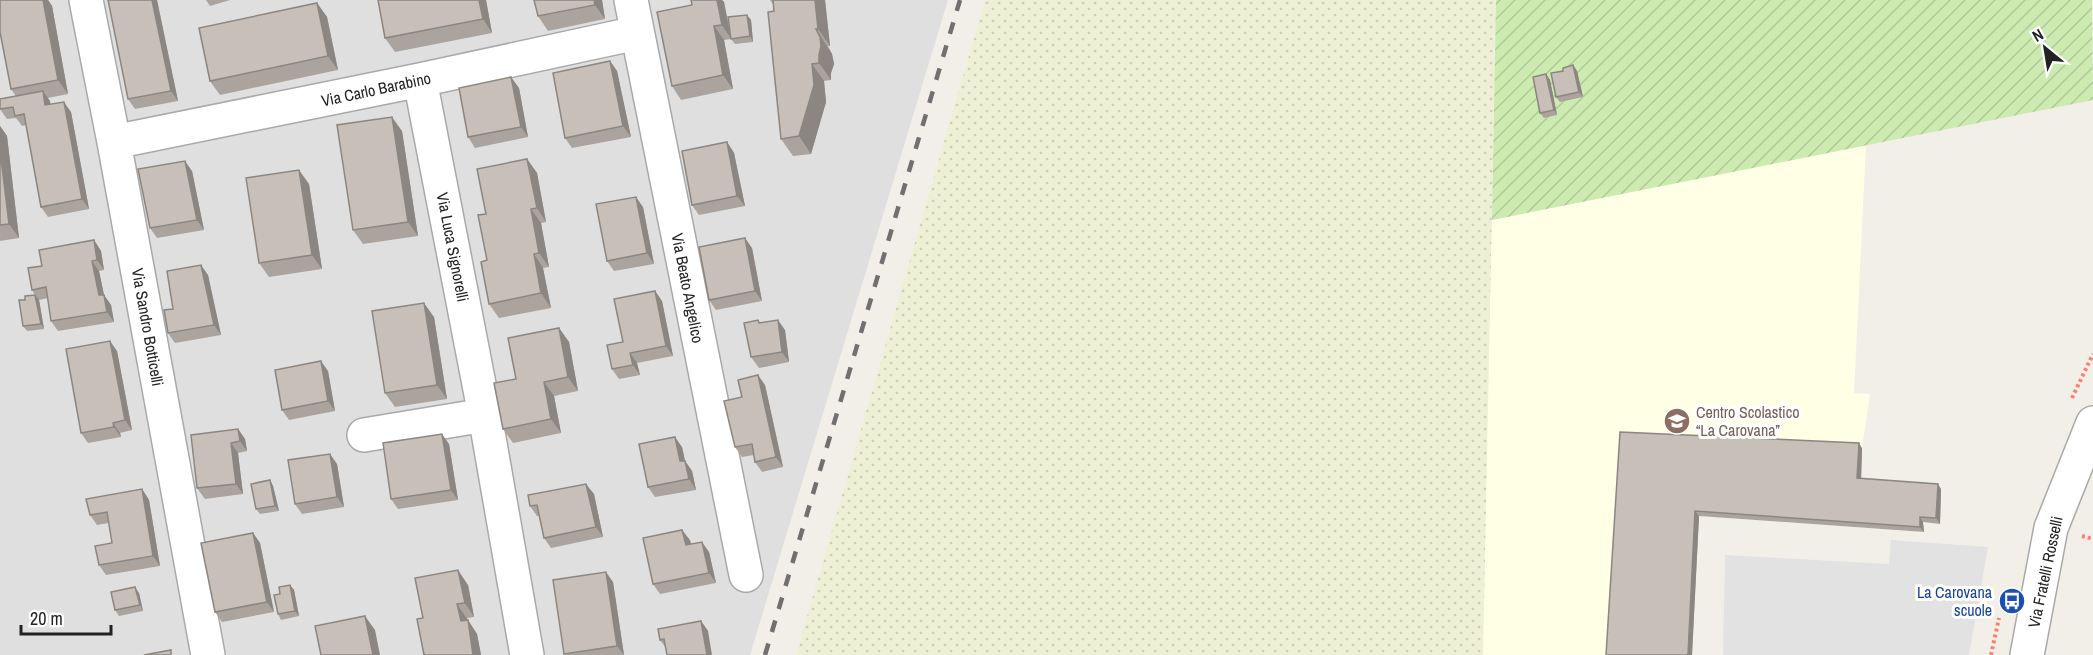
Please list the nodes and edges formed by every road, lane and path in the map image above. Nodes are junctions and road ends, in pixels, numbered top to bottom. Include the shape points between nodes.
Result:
1 (86, 0) edge
2 (631, 0) edge
3 (636, 33) junction
4 (420, 80) junction
5 (114, 142) junction
6 (485, 415) junction
7 (2093, 423) edge
8 (364, 435) dead end
9 (746, 575) dead end
10 (208, 655) edge
11 (527, 655) edge
12 (2027, 655) edge

1 - 5 street, Via Sandro Botticelli
2 - 3 street, Via Beato Angelico
3 - 4 street, Via Carlo Barabino
3 - 9 street, Via Beato Angelico
4 - 5 street, Via Carlo Barabino
4 - 6 street, Via Luca Signorelli
5 - 10 street, Via Sandro Botticelli
6 - 8 street
6 - 11 street, Via Luca Signorelli
7 - 12 street, Via Fratelli Rosselli via 2051,528

